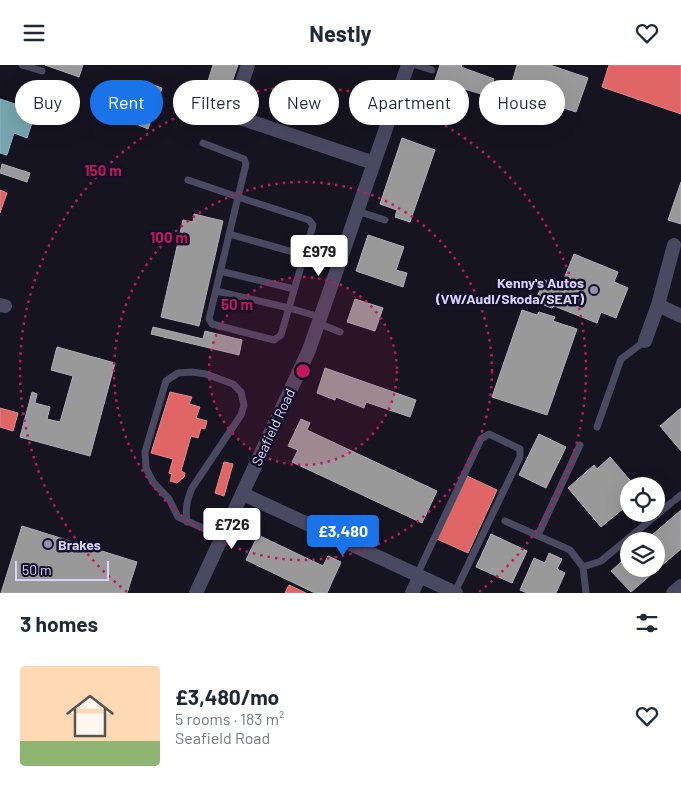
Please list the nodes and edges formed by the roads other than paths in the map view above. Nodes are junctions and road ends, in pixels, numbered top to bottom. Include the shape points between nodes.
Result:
1 (22, 65) edge
2 (248, 65) edge
3 (408, 65) edge
4 (416, 65) edge
5 (432, 70) dead end
6 (42, 71) dead end
7 (403, 80) edge
8 (387, 125) edge
9 (203, 143) dead end
10 (374, 163) junction
11 (188, 180) dead end
12 (238, 197) junction
13 (357, 211) junction
14 (385, 221) dead end
15 (229, 234) junction
16 (674, 245) dead end
17 (304, 255) junction
18 (220, 271) junction
19 (294, 289) junction
20 (216, 291) junction
21 (658, 305) junction
22 (289, 308) junction
23 (681, 315) edge
24 (319, 320) junction
25 (340, 331) dead end
26 (645, 341) joint
27 (597, 427) dead end
28 (580, 445) dead end
29 (243, 494) junction
30 (681, 495) edge
31 (505, 521) dead end
32 (187, 522) junction
33 (538, 535) junction
34 (223, 537) junction
35 (583, 567) junction
36 (418, 575) junction
37 (681, 586) edge
38 (196, 593) edge
39 (412, 593) edge
40 (456, 593) edge
41 (586, 593) edge
42 (673, 593) edge

1 - 6 lane
2 - 10 street via 232,115
3 - 7 street, Seafield Road
4 - 5 lane
8 - 10 street, Seafield Road
9 - 12 lane via 244,159 246,164
10 - 13 street, Seafield Road
11 - 12 lane
12 - 15 lane
12 - 17 lane via 309,220 313,225
13 - 14 lane
13 - 24 street, Seafield Road
15 - 17 lane
15 - 18 lane
16 - 21 street
17 - 19 lane
18 - 19 lane
18 - 20 lane
19 - 22 lane
20 - 22 lane
20 - 22 lane via 209,319 212,324 274,340 281,335
21 - 23 street
21 - 26 street
22 - 24 lane
24 - 25 lane
24 - 29 street, Seafield Road via 309,350
26 - 27 lane via 621,359
28 - 33 lane
29 - 34 street, Seafield Road
29 - 36 street
30 - 35 lane via 601,561
31 - 33 lane
32 - 32 lane via 178,517 169,499 153,482 146,468 145,452 166,381 178,373 192,372 233,384 244,405 241,415 192,488 186,505
32 - 34 lane
33 - 35 lane via 570,550
34 - 38 street, Seafield Road
35 - 41 lane
36 - 39 street
36 - 40 street
36 - 40 lane via 481,439 489,435 520,449 520,457
37 - 42 street

